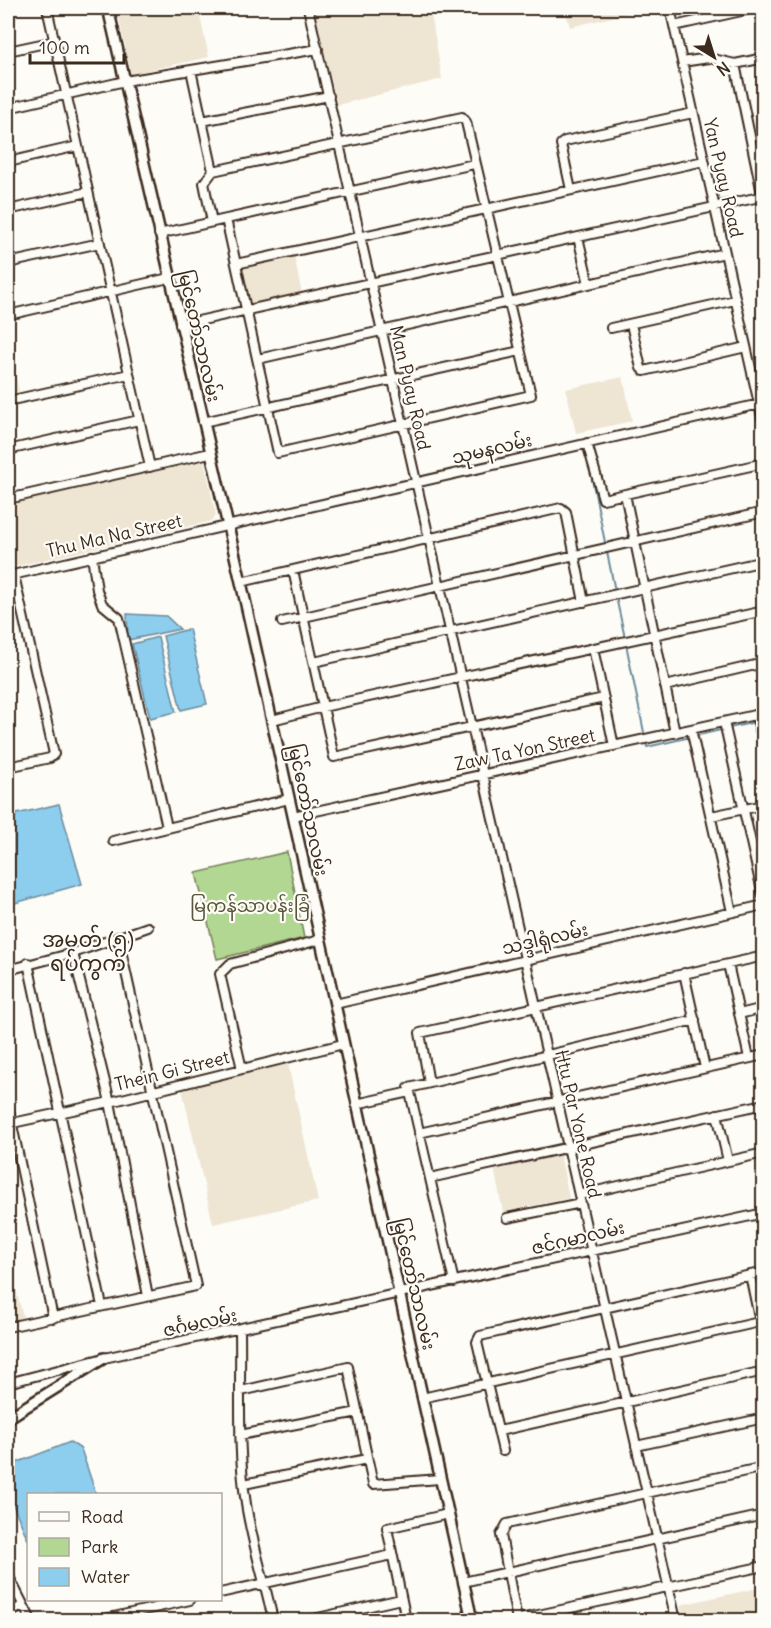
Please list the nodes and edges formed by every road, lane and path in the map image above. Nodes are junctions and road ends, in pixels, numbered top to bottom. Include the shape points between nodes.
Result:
1 (47, 8) edge
2 (108, 8) edge
3 (308, 8) edge
4 (670, 8) edge
5 (755, 8) edge
6 (674, 26) junction
7 (55, 41) junction
8 (318, 49) junction
9 (8, 51) edge
10 (764, 58) edge
11 (682, 62) junction
12 (735, 64) junction
13 (191, 70) junction
14 (125, 81) junction
15 (67, 95) junction
16 (329, 96) junction
17 (8, 108) edge
18 (693, 113) junction
19 (202, 122) junction
20 (340, 145) junction
21 (78, 146) junction
22 (704, 161) junction
23 (8, 162) edge
24 (474, 164) junction
25 (213, 171) junction
26 (571, 190) junction
27 (350, 191) junction
28 (88, 192) junction
29 (763, 198) edge
30 (714, 207) junction
31 (485, 209) junction
32 (8, 210) edge
33 (226, 219) junction
34 (212, 222) junction
35 (159, 234) junction
36 (361, 237) junction
37 (578, 237) junction
38 (100, 243) junction
39 (725, 253) junction
40 (496, 255) junction
41 (8, 263) edge
42 (236, 264) junction
43 (169, 278) junction
44 (371, 283) junction
45 (589, 284) junction
46 (111, 291) junction
47 (735, 300) junction
48 (508, 302) junction
49 (247, 310) junction
50 (8, 315) edge
51 (631, 324) junction
52 (180, 325) junction
53 (611, 328) dead end
54 (382, 331) junction
55 (746, 347) junction
56 (520, 351) junction
57 (258, 359) junction
58 (129, 374) junction
59 (393, 380) junction
60 (8, 400) edge
61 (761, 403) edge
62 (268, 407) junction
63 (139, 420) junction
64 (202, 422) junction
65 (403, 424) junction
66 (764, 426) edge
67 (587, 443) junction
68 (8, 450) edge
69 (210, 453) junction
70 (764, 463) edge
71 (150, 467) junction
72 (417, 481) junction
73 (625, 494) junction
74 (8, 499) edge
75 (764, 512) edge
76 (227, 524) junction
77 (429, 539) junction
78 (634, 543) junction
79 (92, 556) junction
80 (575, 556) junction
81 (764, 561) edge
82 (293, 570) junction
83 (9, 574) edge
84 (241, 582) junction
85 (440, 585) junction
86 (645, 588) junction
87 (584, 602) junction
88 (764, 611) edge
89 (305, 617) junction
90 (282, 622) dead end
91 (451, 631) junction
92 (654, 634) junction
93 (593, 648) junction
94 (314, 662) junction
95 (764, 663) edge
96 (461, 676) junction
97 (665, 686) junction
98 (604, 698) junction
99 (323, 706) junction
100 (760, 714) edge
101 (272, 720) junction
102 (724, 722) junction
103 (472, 727) junction
104 (692, 729) junction
105 (675, 733) junction
106 (764, 744) edge
107 (614, 746) junction
108 (8, 767) edge
109 (483, 775) junction
110 (289, 799) junction
111 (764, 805) edge
112 (743, 809) junction
113 (293, 816) junction
114 (711, 816) junction
115 (167, 827) junction
116 (113, 841) dead end
117 (764, 900) edge
118 (764, 905) edge
119 (732, 912) junction
120 (148, 927) dead end
121 (118, 937) junction
122 (319, 940) junction
123 (73, 952) junction
124 (764, 956) edge
125 (525, 958) junction
126 (28, 963) junction
127 (728, 964) junction
128 (8, 970) edge
129 (684, 973) junction
130 (335, 1005) junction
131 (536, 1006) junction
132 (764, 1008) edge
133 (739, 1014) junction
134 (695, 1020) junction
135 (343, 1044) junction
136 (764, 1054) edge
137 (547, 1055) junction
138 (749, 1058) junction
139 (705, 1068) junction
140 (242, 1069) junction
141 (429, 1083) junction
142 (409, 1090) junction
143 (151, 1092) junction
144 (558, 1101) junction
145 (110, 1102) junction
146 (356, 1104) junction
147 (762, 1104) edge
148 (8, 1106) edge
149 (61, 1111) junction
150 (717, 1114) junction
151 (764, 1114) edge
152 (10, 1124) edge
153 (419, 1133) junction
154 (568, 1148) junction
155 (764, 1153) edge
156 (728, 1161) junction
157 (430, 1178) junction
158 (580, 1199) junction
159 (764, 1213) edge
160 (507, 1218) dead end
161 (592, 1250) junction
162 (764, 1272) edge
163 (750, 1275) junction
164 (454, 1282) junction
165 (399, 1295) junction
166 (148, 1296) junction
167 (102, 1306) junction
168 (605, 1307) junction
169 (53, 1317) junction
170 (762, 1322) edge
171 (8, 1327) edge
172 (240, 1330) junction
173 (615, 1354) junction
174 (104, 1358) junction
175 (764, 1371) edge
176 (8, 1383) edge
177 (487, 1383) junction
178 (241, 1391) junction
179 (422, 1398) junction
180 (628, 1404) junction
181 (358, 1412) junction
182 (8, 1418) edge
183 (764, 1418) edge
184 (499, 1431) junction
185 (240, 1435) junction
186 (636, 1446) junction
187 (503, 1451) dead end
188 (367, 1459) junction
189 (764, 1467) edge
190 (440, 1479) junction
191 (244, 1484) junction
192 (647, 1493) junction
193 (448, 1514) junction
194 (764, 1515) edge
195 (658, 1539) junction
196 (392, 1555) junction
197 (764, 1566) edge
198 (508, 1572) junction
199 (8, 1575) edge
200 (265, 1582) junction
201 (463, 1582) junction
202 (668, 1587) junction
203 (222, 1593) edge
204 (401, 1599) junction
205 (181, 1601) edge
206 (22, 1606) junction
207 (8, 1614) edge
208 (31, 1620) edge
209 (100, 1620) edge
210 (273, 1620) edge
211 (309, 1620) edge
212 (406, 1620) edge
213 (472, 1620) edge
214 (516, 1620) edge
215 (676, 1620) edge

1 - 7 street
2 - 14 main road, မြင်တော်သာလမ်း
3 - 8 street, Man Pyay Road
4 - 6 street, Yan Pyay Road
5 - 6 street
6 - 11 street, Yan Pyay Road
7 - 9 street
7 - 15 street
8 - 13 street
8 - 16 street, Man Pyay Road
10 - 12 street
11 - 12 street via 709,58
11 - 18 street, Yan Pyay Road
12 - 29 street
13 - 14 street
13 - 19 street
14 - 15 street
14 - 35 main road, မြင်တော်သာလမ်း
15 - 17 street
15 - 21 street
16 - 19 street
16 - 20 street, Man Pyay Road
18 - 22 street, Yan Pyay Road
18 - 26 street via 565,141 561,144
19 - 25 street
20 - 24 street via 464,118
20 - 25 street
20 - 27 street, Man Pyay Road
21 - 23 street
21 - 28 street
22 - 26 street
22 - 30 street, Yan Pyay Road
24 - 27 street
24 - 31 street
25 - 34 street via 204,183
26 - 31 street
27 - 33 street
27 - 36 street, Man Pyay Road
28 - 32 street
28 - 38 street
29 - 30 street
30 - 37 street
30 - 39 street, Yan Pyay Road
31 - 36 street
31 - 40 street
33 - 34 street
33 - 42 street
34 - 35 street
35 - 43 main road, မြင်တော်သာလမ်း
36 - 42 street
36 - 44 street, Man Pyay Road
37 - 40 street
37 - 45 street
38 - 41 street
38 - 46 street
39 - 45 street
39 - 47 street, Yan Pyay Road
40 - 44 street
40 - 48 street
42 - 49 street
43 - 46 street
43 - 52 main road, မြင်တော်သာလမ်း
44 - 49 street
44 - 54 street, Man Pyay Road
45 - 48 street
46 - 50 street
46 - 58 street
47 - 51 street
47 - 55 street, Yan Pyay Road
48 - 54 street
48 - 56 street
49 - 52 street
49 - 57 street
51 - 53 street
51 - 55 street via 644,370
52 - 64 main road, မြင်တော်သာလမ်း
54 - 57 street
54 - 59 street, Man Pyay Road
55 - 61 street, Yan Pyay Road
56 - 59 street
56 - 65 street via 531,396
57 - 62 street
58 - 60 street
58 - 63 street
59 - 62 street
59 - 65 street, Man Pyay Road
61 - 66 street, Yan Pyay Road
61 - 67 street, သုမနလမ်း
62 - 64 street
62 - 65 street via 278,453
63 - 68 street
63 - 71 street
64 - 69 main road, မြင်တော်သာလမ်း
65 - 72 street, Man Pyay Road
67 - 72 street, သုမနလမ်း
67 - 73 street via 603,499
69 - 71 street
69 - 76 main road, မြင်တော်သာလမ်း
70 - 73 street
71 - 74 street
72 - 76 street, သုမနလမ်း
72 - 77 street, Man Pyay Road
73 - 78 street
75 - 78 street
76 - 79 street, Thu Ma Na Street
76 - 84 main road, မြင်တော်သာလမ်း
77 - 80 street via 563,508
77 - 82 street
77 - 85 street, Man Pyay Road
78 - 80 street
78 - 86 street
79 - 83 street, Thu Ma Na Street
79 - 115 street via 102,604 119,618
80 - 85 street
80 - 87 street
81 - 86 street
82 - 84 street
82 - 89 street
83 - 108 street via 54,756
84 - 101 main road, မြင်တော်သာလမ်း
85 - 89 street
85 - 91 street, Man Pyay Road
86 - 87 street
86 - 92 street
87 - 91 street
88 - 92 street
89 - 90 street
89 - 94 street
91 - 94 street
91 - 96 street, Man Pyay Road
92 - 93 street
92 - 97 street
93 - 96 street
93 - 98 street
94 - 99 street
95 - 97 street
96 - 99 street
96 - 103 street, Man Pyay Road
97 - 105 street
98 - 103 street
98 - 107 street
99 - 101 street
99 - 103 street via 334,757
100 - 102 street, Zaw Ta Yon Street
100 - 106 street
101 - 110 main road, မြင်တော်သာလမ်း
102 - 104 street, Zaw Ta Yon Street
102 - 112 street
103 - 109 street, Man Pyay Road
104 - 105 street, Zaw Ta Yon Street
104 - 114 street
105 - 107 street, Zaw Ta Yon Street
107 - 109 street, Zaw Ta Yon Street
109 - 113 street, Zaw Ta Yon Street
109 - 125 street, Htu Par Yone Road
110 - 113 main road, မြင်တော်သာလမ်း
110 - 115 street
111 - 112 street
112 - 114 street
112 - 117 street
113 - 122 main road, မြင်တော်သာလမ်း
114 - 119 street
115 - 116 street
118 - 119 street, သဒ္ဒါရုံလမ်း
119 - 125 street, သဒ္ဒါရုံလမ်း
120 - 121 street
121 - 123 street
121 - 143 street
122 - 130 main road, မြင်တော်သာလမ်း
122 - 140 street via 230,964 220,974
123 - 126 street
123 - 145 street
124 - 127 street
125 - 130 street, သဒ္ဒါရုံလမ်း
125 - 131 street, Htu Par Yone Road
126 - 128 street
126 - 149 street
127 - 129 street
127 - 133 street
129 - 131 street
129 - 134 street
130 - 135 main road, မြင်တော်သာလမ်း
131 - 137 street, Htu Par Yone Road
131 - 141 street via 419,1034
132 - 133 street
133 - 138 street
134 - 137 street
134 - 139 street
135 - 140 street, Thein Gi Street
135 - 146 main road, မြင်တော်သာလမ်း
136 - 138 street
137 - 141 street
137 - 144 street, Htu Par Yone Road
138 - 139 street
139 - 144 street
140 - 143 street, Thein Gi Street
141 - 142 street
142 - 146 street
142 - 153 street
143 - 145 street, Thein Gi Street
143 - 166 street via 196,1286
144 - 153 street
144 - 154 street, Htu Par Yone Road
145 - 149 street, Thein Gi Street
145 - 166 street
146 - 165 main road, မြင်တော်သာလမ်း
147 - 150 street
147 - 151 street
148 - 152 street
149 - 152 street, Thein Gi Street
149 - 167 street
150 - 154 street
150 - 156 street
152 - 169 street
153 - 157 street
154 - 157 street
154 - 158 street, Htu Par Yone Road
155 - 156 street
156 - 158 street
157 - 164 street
158 - 160 street
158 - 161 street, Htu Par Yone Road
159 - 161 street, ဇင်ဂမာလမ်း
161 - 164 street, ဇင်ဂမာလမ်း
161 - 168 street, Htu Par Yone Road
162 - 163 street
163 - 168 street
163 - 170 street
164 - 165 street, ဇင်ဂမာလမ်း
165 - 172 street, ဇင်္ဂမလမ်း
165 - 179 main road, မြင်တော်သာလမ်း
166 - 167 street
167 - 169 street
168 - 173 street, Htu Par Yone Road
168 - 177 street via 480,1336 477,1342
169 - 171 street
170 - 173 street
172 - 174 street, ဇင်္ဂမလမ်း
172 - 178 street
173 - 177 street
173 - 180 street, Htu Par Yone Road
174 - 176 street, ဇင်္ဂမလမ်း
174 - 182 main road
175 - 180 street
177 - 179 street
177 - 184 street
178 - 181 street via 348,1366
178 - 185 street
179 - 190 main road, မြင်တော်သာလမ်း
180 - 184 street
180 - 186 street, Htu Par Yone Road
181 - 185 street
181 - 188 street
183 - 186 street
184 - 187 street
185 - 191 street
186 - 192 street, Htu Par Yone Road
188 - 190 street via 375,1485
188 - 191 street
189 - 192 street
190 - 193 main road, မြင်တော်သာလမ်း
191 - 200 street
192 - 195 street, Htu Par Yone Road
192 - 198 street via 507,1524 501,1534
193 - 196 street via 387,1528
193 - 201 main road, မြင်တော်သာလမ်း
194 - 195 street
195 - 198 street
195 - 202 street, Htu Par Yone Road
196 - 200 street
196 - 204 street
197 - 202 street
198 - 201 street
198 - 214 street
199 - 206 street
200 - 203 street
200 - 210 street
201 - 213 main road, မြင်တော်သာလမ်း
202 - 214 street
202 - 215 street, Htu Par Yone Road
204 - 211 street
204 - 212 street
205 - 209 street
206 - 207 street
206 - 208 street

